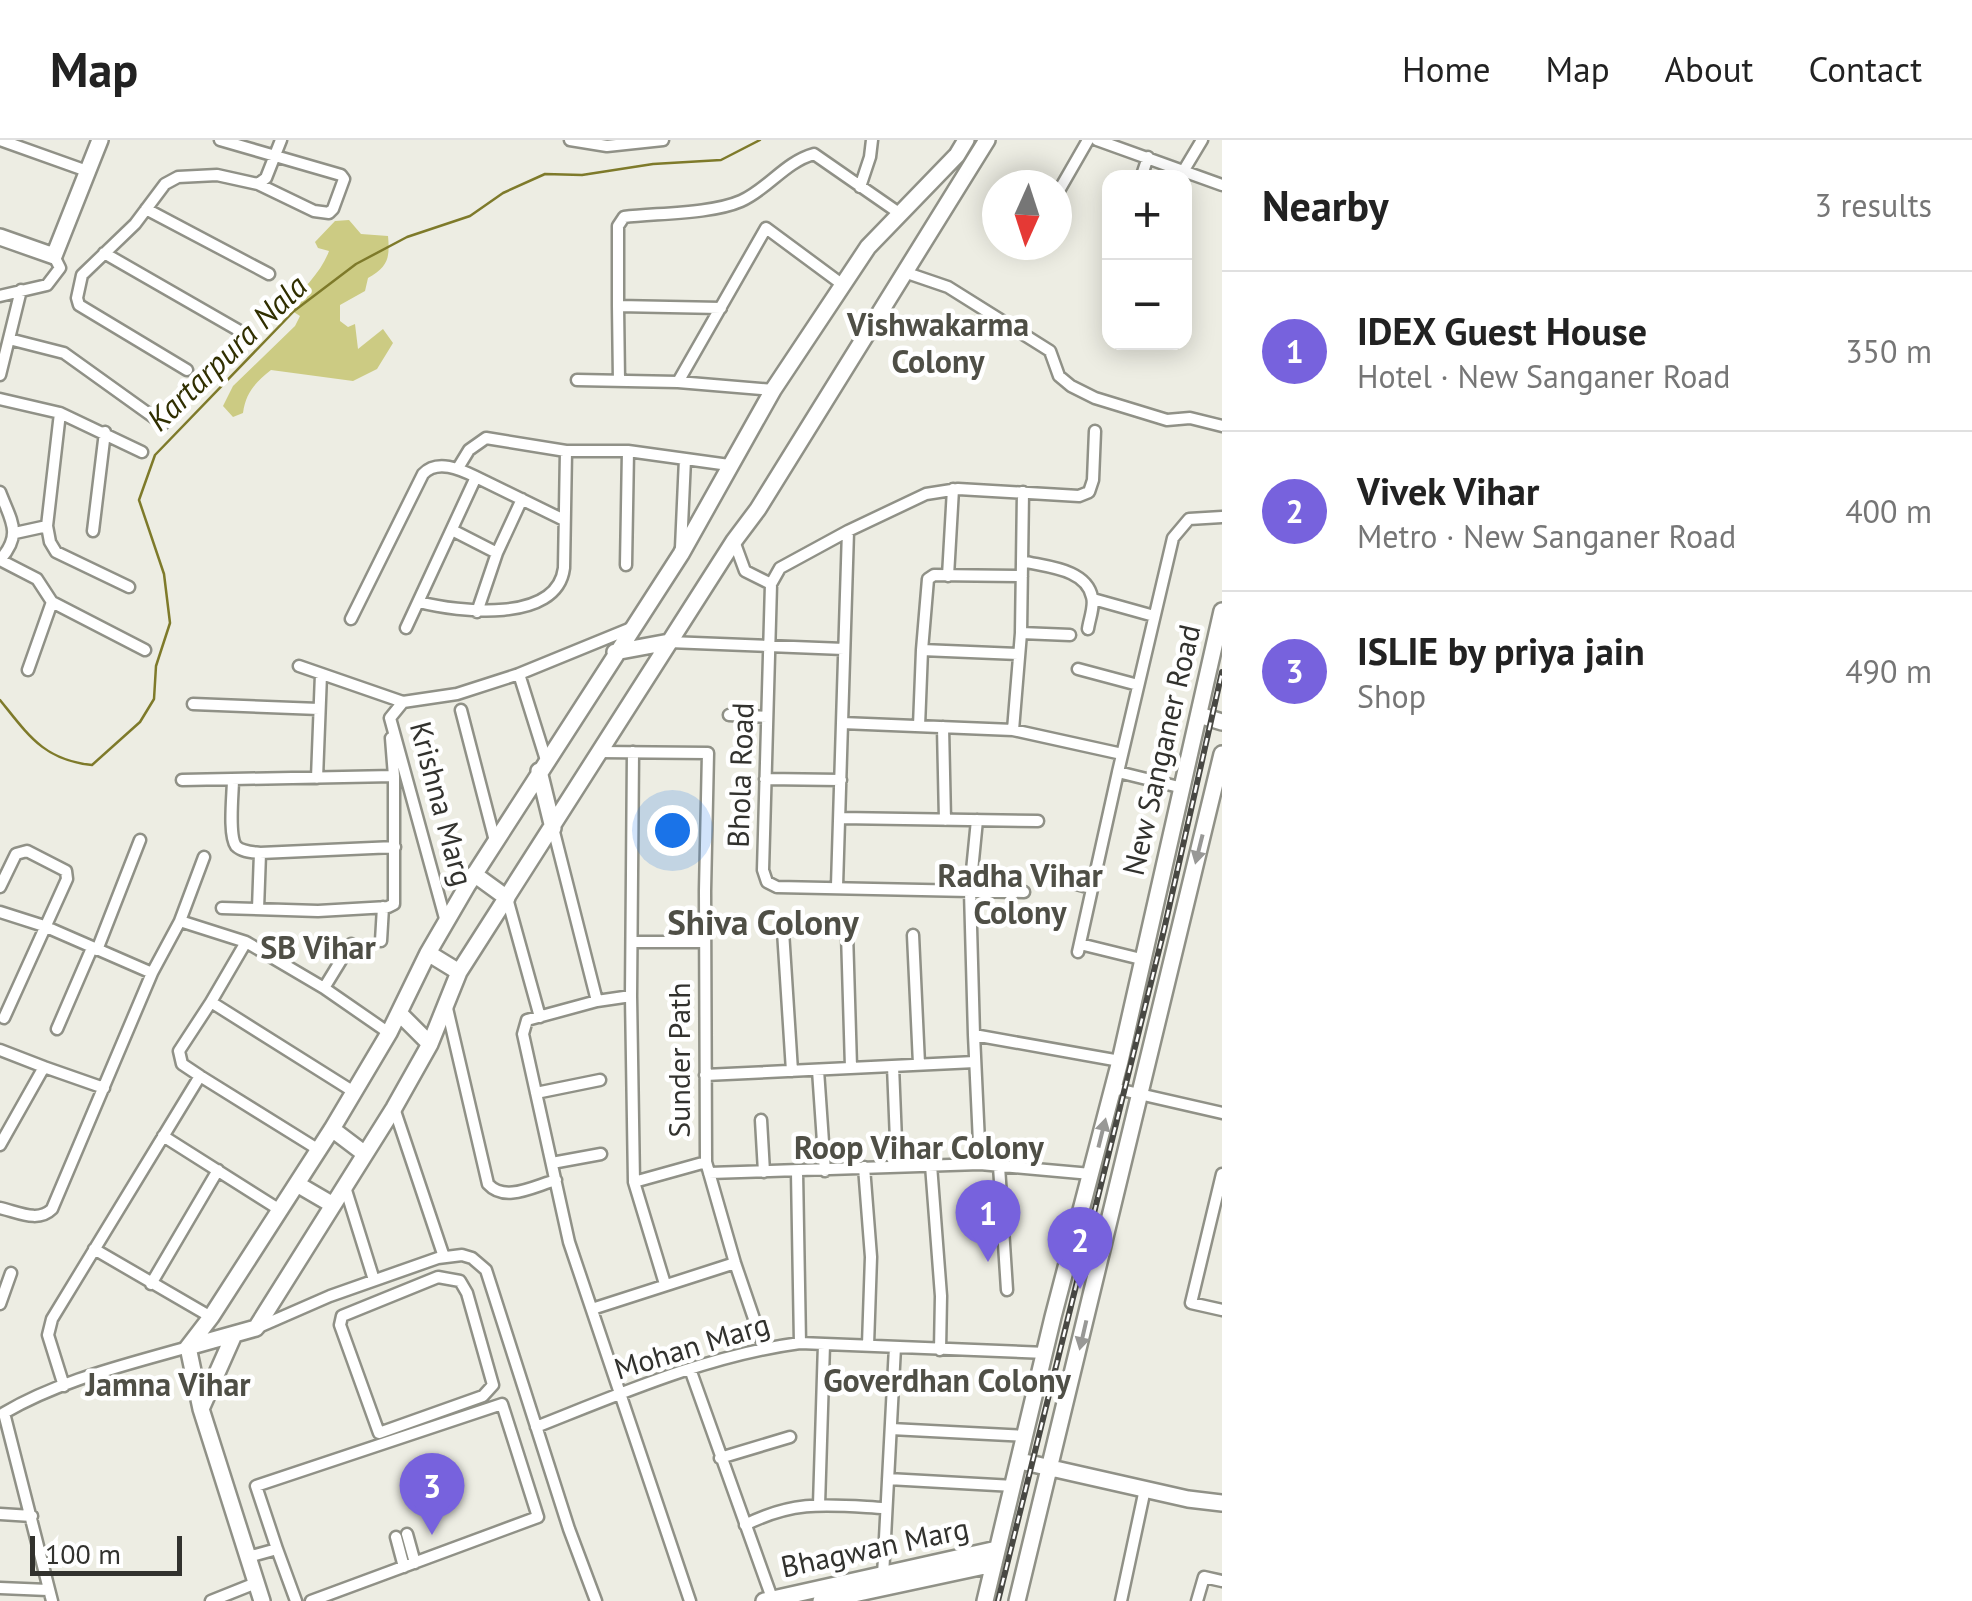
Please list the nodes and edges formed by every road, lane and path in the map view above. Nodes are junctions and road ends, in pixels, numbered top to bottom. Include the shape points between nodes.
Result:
1 (0, 140) edge
2 (100, 140) edge
3 (220, 140) edge
4 (281, 140) edge
5 (570, 140) edge
6 (664, 140) edge
7 (872, 140) edge
8 (966, 140) edge
9 (987, 140) edge
10 (1088, 140) edge
11 (1097, 140) edge
12 (1202, 140) edge
13 (1127, 144) edge
14 (276, 157) junction
15 (1148, 157) junction
16 (1071, 170) edge
17 (1144, 170) edge
18 (1184, 170) joint
19 (87, 171) junction
20 (1192, 173) edge
21 (258, 184) junction
22 (1222, 185) edge
23 (860, 186) junction
24 (146, 210) junction
25 (899, 213) junction
26 (0, 237) edge
27 (104, 254) junction
28 (57, 262) junction
29 (907, 272) junction
30 (269, 274) dead end
31 (82, 275) junction
32 (843, 285) junction
33 (21, 290) junction
34 (0, 296) edge
35 (618, 306) junction
36 (720, 308) junction
37 (238, 330) dead end
38 (9, 339) junction
39 (186, 370) dead end
40 (0, 375) edge
41 (577, 380) dead end
42 (619, 381) junction
43 (678, 382) junction
44 (773, 390) junction
45 (0, 399) edge
46 (60, 412) junction
47 (163, 424) dead end
48 (1222, 426) edge
49 (1095, 431) dead end
50 (105, 432) junction
51 (566, 451) junction
52 (628, 451) junction
53 (142, 452) dead end
54 (685, 459) junction
55 (729, 465) junction
56 (458, 468) junction
57 (476, 477) junction
58 (953, 490) junction
59 (0, 492) edge
60 (1023, 492) junction
61 (522, 499) junction
62 (1222, 517) edge
63 (564, 520) junction
64 (46, 526) junction
65 (452, 530) junction
66 (93, 531) dead end
67 (848, 531) junction
68 (15, 533) junction
69 (734, 541) junction
70 (497, 553) junction
71 (681, 554) junction
72 (0, 560) edge
73 (1022, 561) junction
74 (626, 565) dead end
75 (948, 576) junction
76 (1022, 576) junction
77 (772, 584) junction
78 (128, 588) dead end
79 (1094, 598) junction
80 (52, 602) junction
81 (419, 602) junction
82 (1222, 611) edge
83 (477, 612) junction
84 (1154, 616) junction
85 (351, 619) dead end
86 (634, 627) junction
87 (406, 628) dead end
88 (1088, 629) dead end
89 (1021, 633) junction
90 (1070, 634) dead end
91 (669, 642) junction
92 (770, 646) junction
93 (844, 649) junction
94 (145, 650) dead end
95 (922, 650) junction
96 (615, 652) junction
97 (1019, 654) junction
98 (300, 666) dead end
99 (1078, 668) dead end
100 (28, 670) dead end
101 (322, 674) junction
102 (519, 674) junction
103 (1138, 684) junction
104 (404, 702) junction
105 (193, 704) dead end
106 (319, 709) junction
107 (461, 710) dead end
108 (729, 715) dead end
109 (1199, 715) junction
110 (767, 717) junction
111 (1222, 722) edge
112 (842, 723) junction
113 (390, 725) junction
114 (919, 726) junction
115 (943, 727) junction
116 (1013, 730) junction
117 (598, 752) junction
118 (633, 752) junction
119 (1122, 754) junction
120 (1222, 754) edge
121 (543, 765) junction
122 (1118, 772) junction
123 (394, 776) junction
124 (317, 778) junction
125 (233, 779) junction
126 (765, 779) junction
127 (182, 780) dead end
128 (841, 780) junction
129 (1184, 788) junction
130 (840, 818) junction
131 (945, 820) junction
132 (977, 820) junction
133 (1038, 821) dead end
134 (553, 828) junction
135 (140, 840) dead end
136 (496, 841) junction
137 (395, 846) junction
138 (260, 853) junction
139 (204, 857) dead end
140 (474, 874) junction
141 (1040, 874) dead end
142 (837, 886) junction
143 (0, 887) edge
144 (1091, 888) junction
145 (970, 891) junction
146 (1024, 892) dead end
147 (507, 898) junction
148 (222, 908) dead end
149 (258, 908) junction
150 (383, 908) junction
151 (0, 912) edge
152 (180, 921) junction
153 (446, 922) junction
154 (44, 926) junction
155 (783, 931) dead end
156 (847, 933) dead end
157 (913, 935) dead end
158 (380, 941) dead end
159 (246, 942) junction
160 (632, 942) junction
161 (705, 942) junction
162 (352, 944) dead end
163 (94, 949) junction
164 (428, 953) junction
165 (1141, 959) junction
166 (459, 972) junction
167 (152, 973) junction
168 (324, 988) junction
169 (631, 996) junction
170 (597, 1001) junction
171 (211, 1002) junction
172 (446, 1003) junction
173 (400, 1014) junction
174 (540, 1016) junction
175 (4, 1018) dead end
176 (57, 1029) dead end
177 (390, 1033) junction
178 (974, 1035) junction
179 (430, 1044) junction
180 (0, 1050) edge
181 (1120, 1061) junction
182 (975, 1062) junction
183 (919, 1064) junction
184 (893, 1066) junction
185 (44, 1067) junction
186 (850, 1067) junction
187 (818, 1070) junction
188 (792, 1071) junction
189 (705, 1075) junction
190 (200, 1076) junction
191 (600, 1080) dead end
192 (104, 1088) junction
193 (1113, 1088) junction
194 (354, 1092) junction
195 (536, 1093) junction
196 (1140, 1094) junction
197 (394, 1108) junction
198 (1222, 1113) edge
199 (760, 1120) dead end
200 (332, 1129) junction
201 (163, 1136) junction
202 (0, 1143) edge
203 (319, 1150) junction
204 (365, 1154) junction
205 (601, 1154) dead end
206 (552, 1163) junction
207 (980, 1164) junction
208 (931, 1165) junction
209 (897, 1166) junction
210 (1000, 1166) junction
211 (707, 1167) junction
212 (864, 1167) junction
213 (218, 1170) junction
214 (824, 1171) junction
215 (764, 1172) junction
216 (797, 1172) junction
217 (1091, 1174) junction
218 (1222, 1174) edge
219 (556, 1180) junction
220 (634, 1182) junction
221 (297, 1184) junction
222 (345, 1186) junction
223 (333, 1205) junction
224 (0, 1208) edge
225 (280, 1210) junction
226 (94, 1249) junction
227 (444, 1257) junction
228 (735, 1263) junction
229 (11, 1273) dead end
230 (374, 1280) junction
231 (152, 1284) junction
232 (665, 1284) junction
233 (1007, 1290) dead end
234 (0, 1304) edge
235 (592, 1309) junction
236 (1222, 1310) edge
237 (212, 1317) junction
238 (256, 1328) junction
239 (506, 1330) junction
240 (233, 1337) junction
241 (481, 1338) junction
242 (800, 1343) junction
243 (824, 1344) junction
244 (868, 1345) junction
245 (188, 1347) junction
246 (896, 1347) junction
247 (764, 1348) junction
248 (940, 1350) junction
249 (1046, 1353) junction
250 (690, 1369) junction
251 (64, 1386) junction
252 (621, 1394) junction
253 (200, 1409) junction
254 (2, 1413) edge
255 (536, 1426) junction
256 (891, 1429) junction
257 (790, 1436) dead end
258 (1026, 1436) junction
259 (0, 1451) edge
260 (14, 1452) junction
261 (545, 1453) junction
262 (720, 1458) junction
263 (520, 1460) junction
264 (1020, 1461) junction
265 (1051, 1468) junction
266 (888, 1479) junction
267 (1014, 1486) junction
268 (1145, 1489) junction
269 (1222, 1502) edge
270 (819, 1505) junction
271 (885, 1508) junction
272 (0, 1514) edge
273 (32, 1516) junction
274 (746, 1525) junction
275 (402, 1535) dead end
276 (277, 1548) junction
277 (996, 1556) junction
278 (248, 1557) junction
279 (410, 1564) junction
280 (883, 1576) junction
281 (1222, 1581) edge
282 (256, 1583) junction
283 (0, 1588) edge
284 (43, 1596) edge
285 (848, 1598) edge
286 (770, 1600) edge
287 (210, 1601) edge
288 (262, 1601) edge
289 (296, 1601) edge
290 (311, 1601) edge
291 (596, 1601) edge
292 (690, 1601) edge
293 (821, 1601) edge
294 (985, 1601) edge
295 (1018, 1601) edge
296 (1120, 1601) edge
297 (1198, 1601) edge

1 - 19 street
2 - 19 street
3 - 14 street
4 - 14 street
5 - 6 street via 607,146
7 - 23 street
8 - 25 street
9 - 29 street
10 - 16 street
11 - 13 street
12 - 18 street
13 - 15 street
14 - 21 street
14 - 21 street via 342,176 333,209 314,211
15 - 17 street
15 - 18 street
19 - 28 street
20 - 22 street
21 - 24 street via 217,174 178,177
23 - 25 street
23 - 35 street via 814,154 726,206 624,217 618,226
24 - 27 street
24 - 30 street
25 - 32 street
26 - 28 street
27 - 31 street
27 - 37 street
28 - 31 street
28 - 33 street via 47,286
29 - 48 street via 948,288 1050,351 1058,376 1070,386 1168,420
29 - 69 street
31 - 39 street via 79,306
32 - 36 street via 766,228
32 - 44 street
33 - 34 street
33 - 38 street
35 - 36 street
35 - 42 street
36 - 43 street
38 - 40 street
38 - 47 street via 64,353
41 - 42 street
42 - 43 street
43 - 44 street
44 - 55 street
45 - 46 street
46 - 50 street
46 - 64 street
49 - 60 street via 1089,492
50 - 53 street
50 - 66 street
51 - 52 street
51 - 56 street via 486,438
51 - 63 street
52 - 54 street
52 - 74 street
54 - 55 street
54 - 71 street
55 - 71 street
56 - 57 street
56 - 85 street via 422,474
57 - 61 street
57 - 65 street
58 - 60 street
58 - 67 street via 926,494
58 - 75 street
59 - 68 street
60 - 73 street
61 - 63 street
61 - 70 street
62 - 84 street via 1189,519 1173,538
63 - 83 street via 562,582 552,594
64 - 68 street
64 - 78 street via 56,552
65 - 70 street
65 - 81 street
67 - 77 street via 780,568
67 - 93 street
68 - 72 street
69 - 77 street via 746,571
69 - 91 street
70 - 83 street
71 - 86 street
72 - 80 street via 37,578
73 - 76 street
73 - 79 street via 1068,572
75 - 76 street
75 - 95 street via 928,579
76 - 89 street
77 - 92 street, Bhola Road
79 - 84 street
79 - 88 street
80 - 94 street
80 - 100 street
81 - 83 street
81 - 87 street
82 - 109 street, New Sanganer Road
84 - 103 street
86 - 96 street
86 - 102 street, Krishna Marg
89 - 90 street
89 - 97 street
91 - 92 street
91 - 96 street
91 - 117 street
92 - 93 street
92 - 110 street, Bhola Road
93 - 112 street
95 - 97 street
95 - 114 street
96 - 121 street
97 - 116 street
98 - 101 street
99 - 103 street
101 - 104 street
101 - 106 street
102 - 104 street, Krishna Marg
102 - 121 street
103 - 119 street
104 - 113 street, Krishna Marg
105 - 106 street
106 - 124 street
107 - 136 street
108 - 110 street
109 - 111 street
109 - 129 street, New Sanganer Road
110 - 126 street, Bhola Road
112 - 114 street
112 - 128 street
113 - 123 street
113 - 153 street, Krishna Marg
114 - 115 street
115 - 116 street
115 - 131 street
116 - 119 street
117 - 118 street, Sunder Path
117 - 134 street
118 - 160 street
118 - 161 street, Sunder Path via 708,753
119 - 122 street
120 -> 196 street, New Sanganer Road
121 - 134 street
121 - 136 street
122 - 129 street
122 - 144 street
123 - 124 street
123 - 137 street
124 - 125 street
125 - 127 street
125 - 138 street via 236,845
126 - 128 street
126 - 142 street, Bhola Road via 767,882
128 - 130 street
129 - 165 street, New Sanganer Road
130 - 131 street
130 - 142 street
131 - 132 street
132 - 133 street
132 - 145 street
134 - 147 street
134 - 170 street
135 - 163 street
136 - 140 street
137 - 138 street
137 - 150 street via 394,904
138 - 149 street
139 - 152 street
140 - 147 street
140 - 153 street
141 - 144 street
142 - 145 street, Bhola Road
143 - 154 street via 21,852 62,868 67,879
144 - 165 street via 1079,948
145 - 146 street, Bhola Road
145 - 178 street
147 - 166 street
147 - 174 street
148 - 149 street
149 - 150 street
150 - 158 street
151 - 154 street
152 - 159 street
152 - 167 street
153 - 164 street
154 - 163 street
154 - 175 street
155 - 188 street
156 - 186 street
157 - 183 street
159 - 168 street
159 - 171 street
160 - 161 street
160 - 169 street
161 - 189 street, Sunder Path
162 - 168 street
163 - 167 street
163 - 176 street
164 - 166 street
164 - 173 street
165 - 181 street, New Sanganer Road
166 - 172 street
167 - 192 street
168 - 177 street
169 - 170 street
169 - 220 street
170 - 174 street
171 - 190 street via 179,1051 182,1064
171 - 194 street
172 - 179 street
172 - 219 street via 488,1184 506,1195
173 - 177 street
173 - 179 street
174 - 195 street via 523,1026
177 - 194 street
178 - 181 street
178 - 182 street
179 - 197 street
180 - 185 street
181 - 193 street, New Sanganer Road
182 - 183 street
182 - 207 street
183 - 184 street
184 - 186 street
184 - 209 street
185 - 192 street
185 - 202 street
186 - 187 street
187 - 188 street
187 - 214 street
188 - 189 street
189 - 211 street, Sunder Path
190 - 201 street
190 - 203 street
191 - 195 street
192 - 224 street via 52,1209 38,1217
193 - 196 street
217 -> 193 street, New Sanganer Road
194 - 200 street
195 - 206 street
196 - 198 street
196 -> 265 street, New Sanganer Road
197 - 204 street
197 - 227 street
199 - 215 street
200 - 203 street
200 - 204 street
201 - 213 street
201 - 226 street
203 - 221 street
204 - 222 street
205 - 206 street
206 - 219 street
207 - 208 street
207 - 210 street
208 - 209 street
208 - 248 street
209 - 212 street
210 - 217 street
210 - 233 street
211 - 215 street
211 - 220 street
211 - 228 street, Sunder Path
212 - 214 street
212 - 244 street
213 - 225 street
213 - 231 street
214 - 216 street
215 - 216 street
216 - 242 street
217 - 249 street, New Sanganer Road
218 - 236 street via 1191,1302
219 - 235 street
220 - 232 street
221 - 223 street
221 - 225 street
222 - 223 street
222 - 230 street
223 - 238 street
225 - 237 street
226 - 231 street
226 - 251 street via 48,1335
227 - 230 street
227 - 239 street via 472,1258 486,1270
228 - 232 street
228 - 247 street, Sunder Path
229 - 234 street
230 - 238 street
231 - 237 street
232 - 235 street
235 - 252 street
237 - 245 street
238 - 240 street
239 - 241 street
239 - 255 street
240 - 245 street
240 - 253 street
241 - 241 street via 494,1386 483,1396 378,1432 340,1325 349,1310 452,1277 467,1293
242 - 243 street, Mohan Marg
242 - 247 street, Mohan Marg
243 - 244 street, Mohan Marg
243 - 270 street
244 - 246 street, Mohan Marg
245 - 251 street
245 - 253 street
246 - 248 street, Mohan Marg
246 - 256 street
247 - 250 street, Mohan Marg
248 - 249 street, Mohan Marg
249 - 258 street, New Sanganer Road
250 - 252 street, Mohan Marg
250 - 262 street
251 - 254 street
252 - 255 street, Mohan Marg
252 - 292 street
253 - 278 street
254 - 260 street
255 - 261 street
256 - 258 street
256 - 266 street
257 - 262 street
258 - 264 street, New Sanganer Road
259 - 260 street
260 - 273 street
261 - 263 street
261 - 291 street
262 - 274 street
263 - 276 street via 502,1404 256,1486
263 - 279 street via 538,1517
264 - 265 street
264 - 267 street, New Sanganer Road
265 - 268 street
265 - 295 street, New Sanganer Road
266 - 267 street
266 - 271 street
267 - 277 street, New Sanganer Road
268 - 269 street
268 - 296 street
270 - 271 street
270 - 274 street via 774,1511
271 - 280 street
272 - 273 street
273 - 284 street
274 - 286 street
275 - 279 street
276 - 278 street
276 - 289 street
277 - 280 street, Bhagwan Marg
277 - 285 street, Bhagwan Marg
277 - 294 street, New Sanganer Road
278 - 282 street
279 - 290 street
280 - 286 street, Bhagwan Marg
281 - 297 street via 1204,1576
282 - 287 street
282 - 288 street
283 - 284 street
285 - 293 street, Bhagwan Marg

